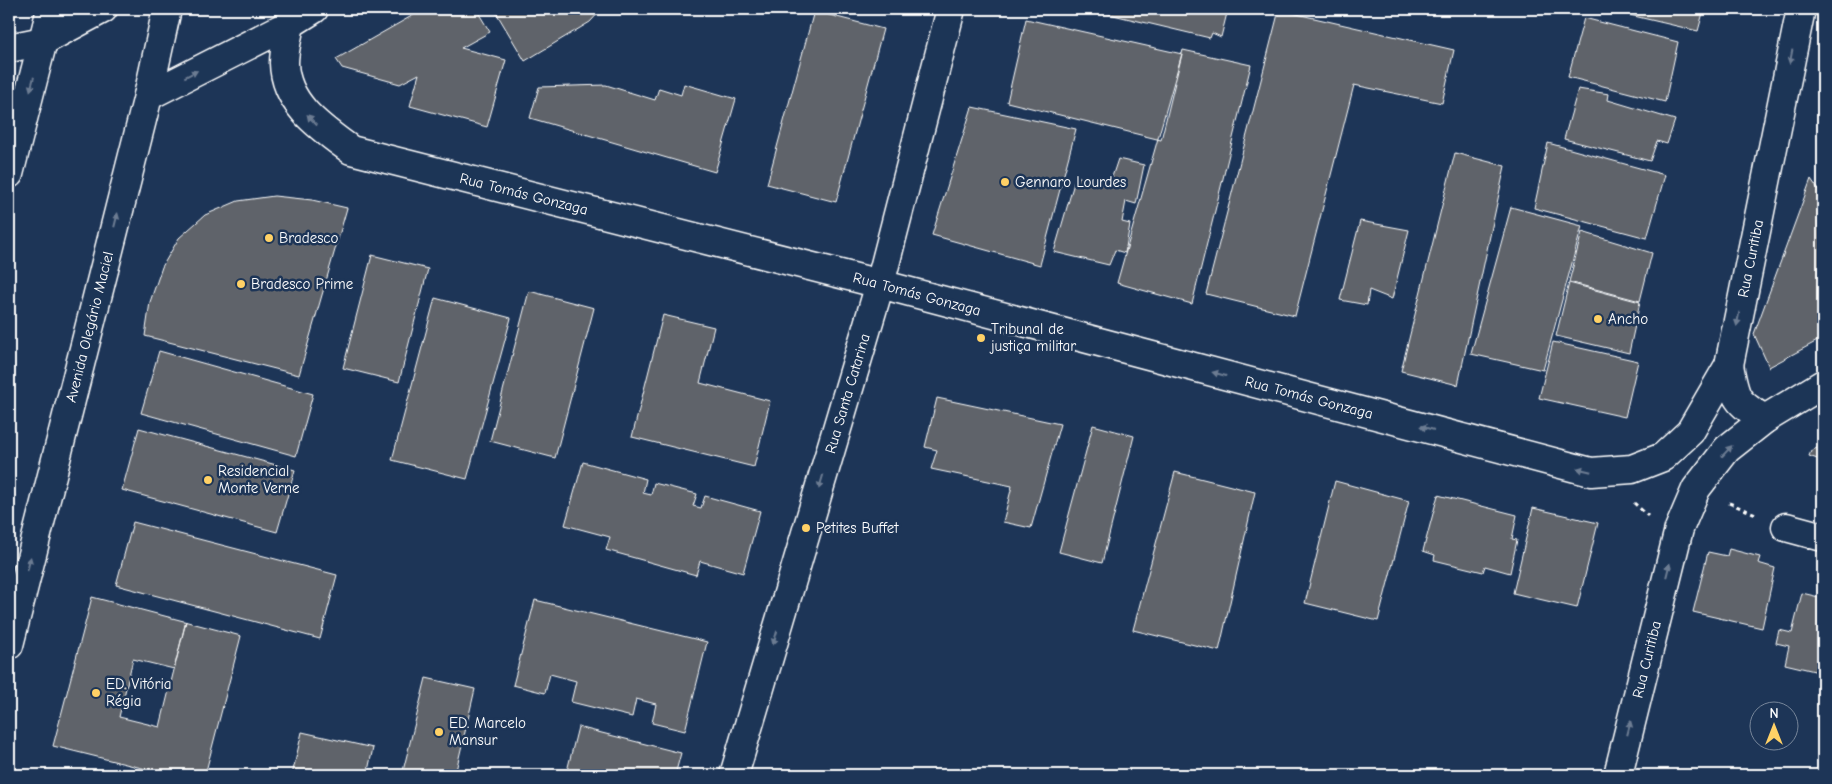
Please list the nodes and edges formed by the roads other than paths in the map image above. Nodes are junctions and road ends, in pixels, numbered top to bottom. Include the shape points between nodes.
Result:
1 (51, 9) edge
2 (103, 9) edge
3 (167, 9) edge
4 (314, 9) edge
5 (950, 9) edge
6 (1801, 9) edge
7 (290, 24) junction
8 (43, 41) junction
9 (9, 48) edge
10 (148, 96) junction
11 (9, 174) edge
12 (880, 284) junction
13 (1729, 365) junction
14 (1823, 384) edge
15 (1765, 419) junction
16 (1632, 469) joint
17 (1786, 527) road end
18 (1823, 537) edge
19 (9, 645) edge
20 (734, 775) edge
21 (1618, 775) edge

1 - 8 street
2 - 8 street
3 - 10 street, Avenida Olegário Maciel
4 - 7 street
5 - 12 street, Rua Santa Catarina
6 -> 13 street, Rua Curitiba
10 -> 7 street
12 -> 7 street, Rua Tomás Gonzaga via 351,150 313,123 292,95 284,63
8 - 9 street
8 -> 11 street
19 -> 10 street, Avenida Olegário Maciel
16 -> 12 street, Rua Tomás Gonzaga via 1591,472
12 -> 20 street, Rua Santa Catarina
13 - 15 street via 1734,394 1746,408
13 - 16 street, Rua Curitiba via 1690,432 1662,457
14 - 15 street, Rua Curitiba
21 -> 15 street, Rua Curitiba via 1675,543 1696,489 1727,449
17 - 18 street

